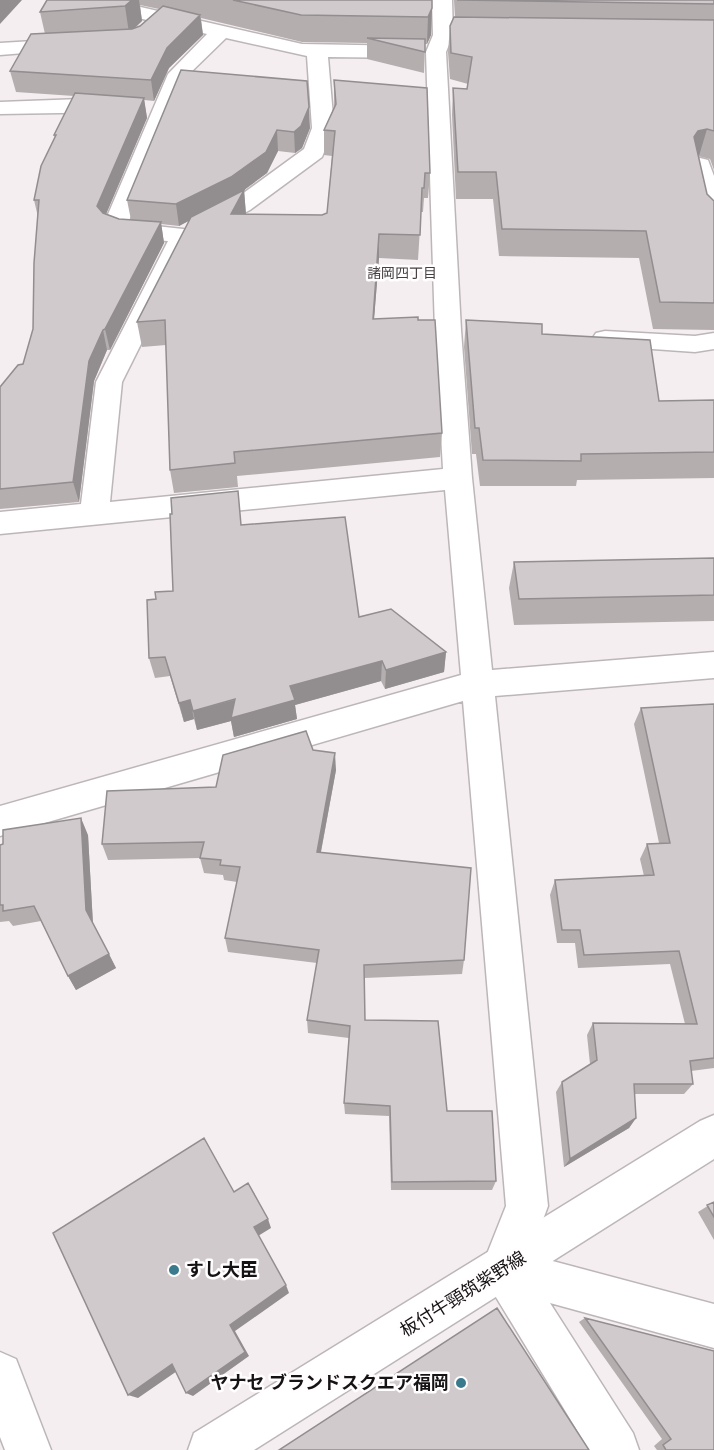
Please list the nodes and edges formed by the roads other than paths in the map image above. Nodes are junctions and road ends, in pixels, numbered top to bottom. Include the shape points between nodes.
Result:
1 (85, 0) edge
2 (442, 0) edge
3 (162, 17) junction
4 (222, 31) junction
5 (142, 35) edge
6 (449, 41) junction
7 (90, 44) edge
8 (0, 49) edge
9 (317, 50) junction
10 (0, 108) edge
11 (143, 109) junction
12 (700, 165) edge
13 (714, 221) edge
14 (183, 236) junction
15 (578, 337) edge
16 (714, 341) edge
17 (458, 478) junction
18 (94, 513) junction
19 (0, 523) edge
20 (714, 666) edge
21 (477, 684) junction
22 (0, 821) edge
23 (714, 1135) edge
24 (503, 1269) junction
25 (714, 1326) edge
26 (0, 1376) edge
27 (28, 1450) edge
28 (211, 1450) edge
29 (615, 1450) edge

1 - 3 street
2 - 6 street
3 - 4 street
3 - 5 street
4 - 9 street
4 - 11 street
6 - 9 street
6 - 17 street via 460,330
7 - 8 street
9 - 14 street via 323,128 314,152 242,205
10 - 11 street via 81,105
11 - 14 street via 114,226
12 - 13 street
14 - 18 street via 109,382
15 - 16 street via 695,344
17 - 18 street
17 - 21 street
18 - 19 street
20 - 21 street
21 - 22 street
21 - 24 street via 527,1206
23 - 24 street, 板付牛頸筑紫野線
24 - 25 street
24 - 28 street, 板付牛頸筑紫野線
24 - 29 street
26 - 27 street

